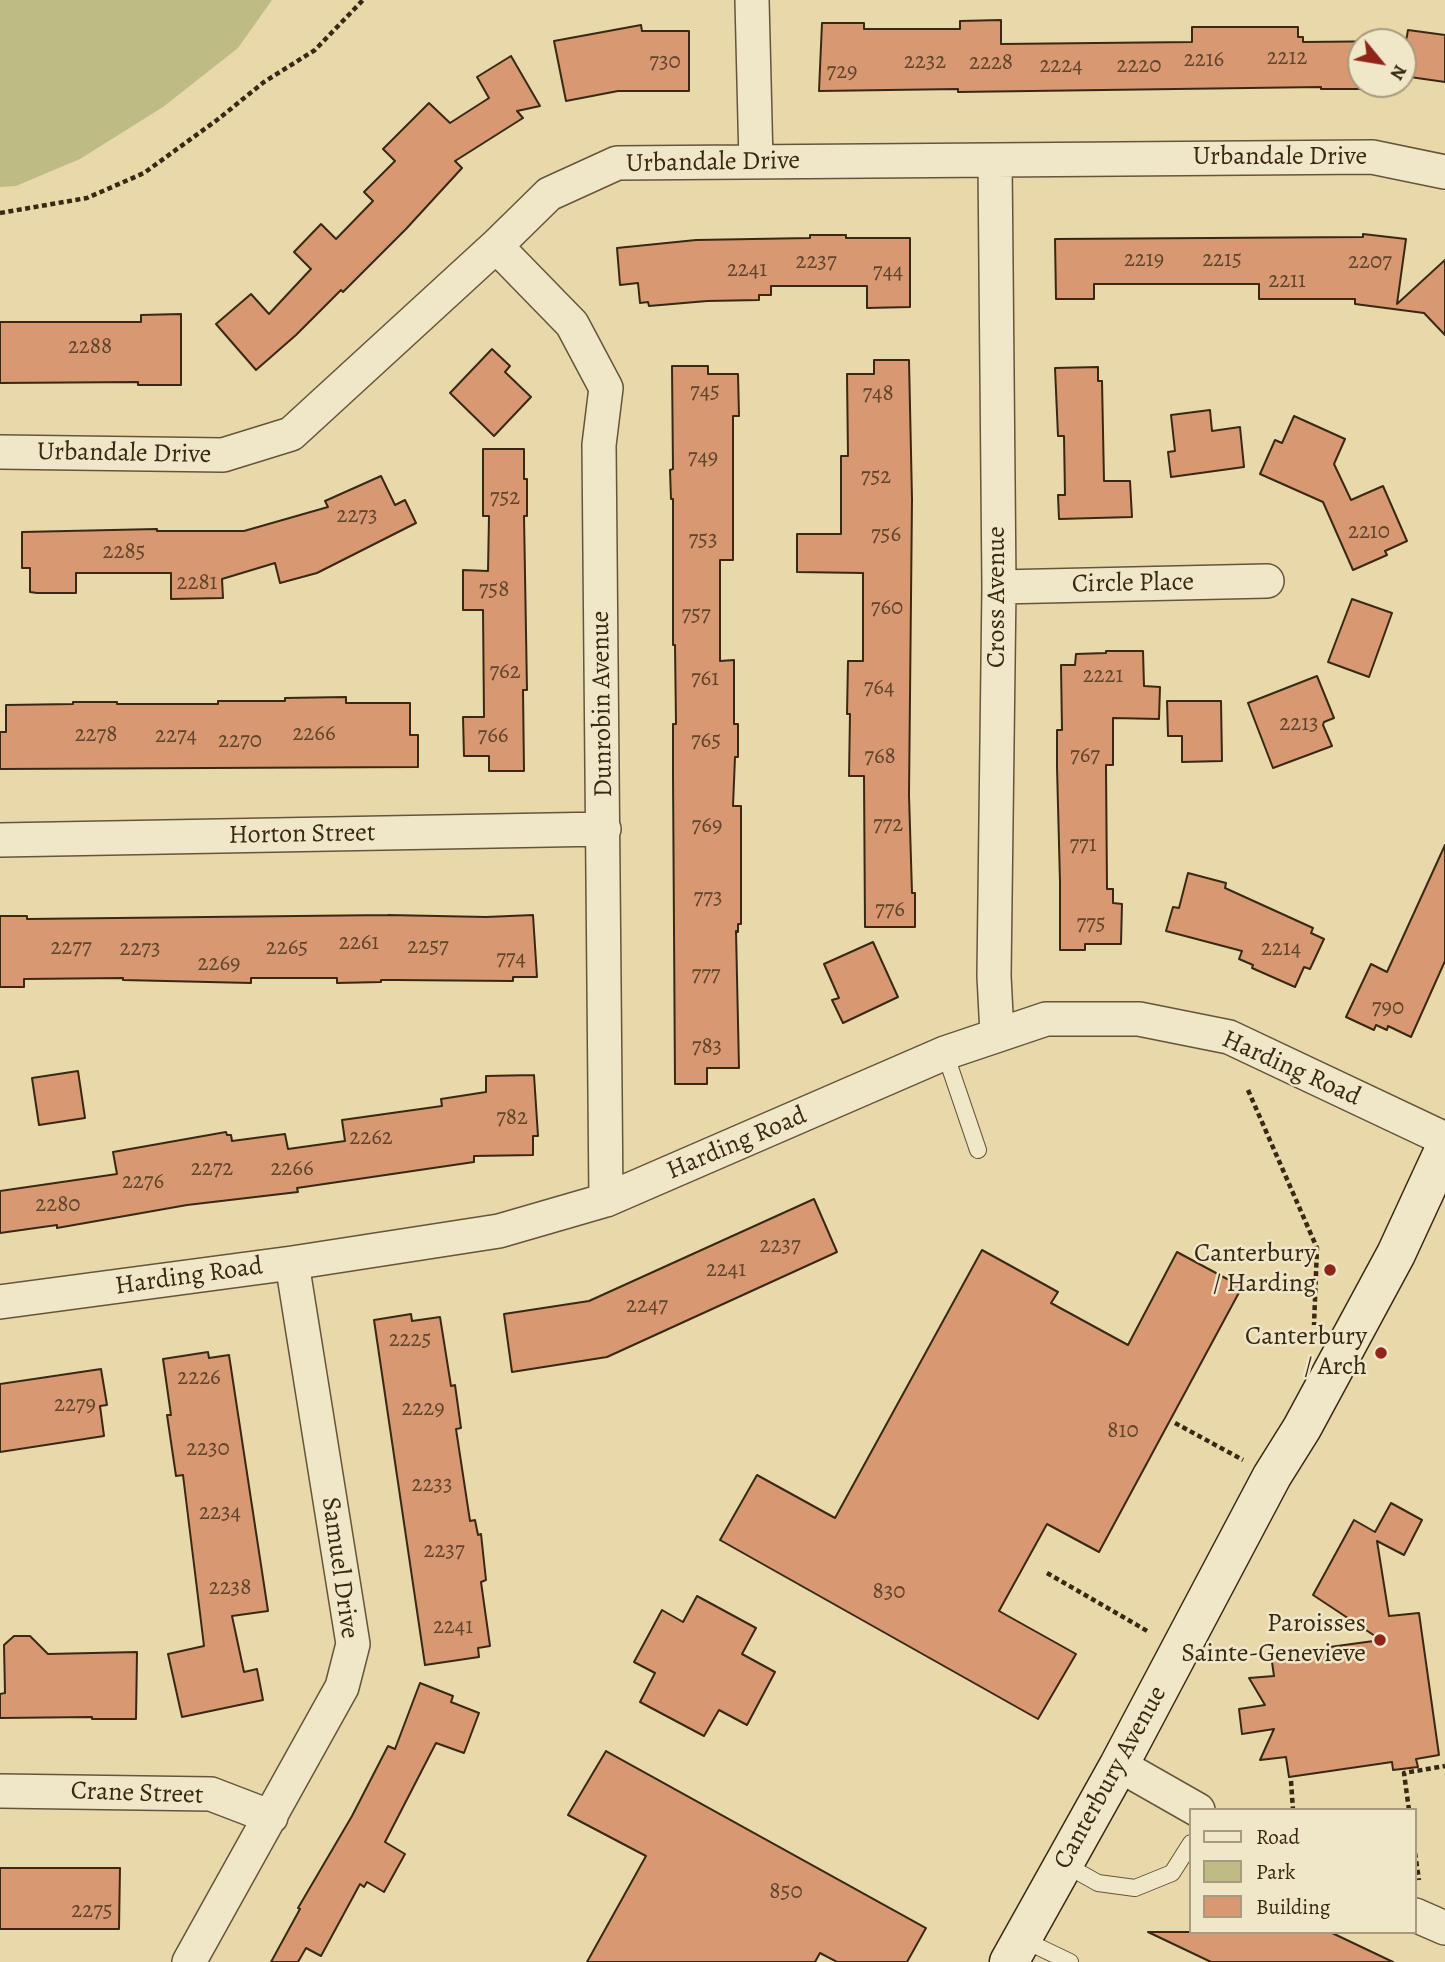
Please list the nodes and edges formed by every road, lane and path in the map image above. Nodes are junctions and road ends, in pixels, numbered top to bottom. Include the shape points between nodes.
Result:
1 (363, 0) edge
2 (752, 0) edge
3 (995, 160) junction
4 (756, 162) junction
5 (1445, 172) edge
6 (0, 213) edge
7 (496, 246) junction
8 (0, 453) edge
9 (1267, 581) dead end
10 (999, 587) junction
11 (604, 829) junction
12 (0, 840) edge
13 (997, 1034) junction
14 (945, 1054) junction
15 (1248, 1090) dead end
16 (1445, 1139) edge
17 (1445, 1148) edge
18 (978, 1150) dead end
19 (606, 1200) junction
20 (292, 1263) junction
21 (0, 1302) edge
22 (1314, 1325) dead end
23 (1175, 1423) dead end
24 (1272, 1476) junction
25 (1047, 1573) dead end
26 (1180, 1650) junction
27 (1119, 1765) junction
28 (1445, 1766) edge
29 (1291, 1781) dead end
30 (0, 1791) edge
31 (1194, 1808) edge
32 (1293, 1808) edge
33 (1409, 1808) edge
34 (271, 1817) junction
35 (1190, 1844) edge
36 (1064, 1864) junction
37 (1417, 1866) edge
38 (1419, 1880) dead end
39 (1417, 1916) edge
40 (1445, 1928) edge
41 (1015, 1951) edge
42 (189, 1962) edge
43 (1070, 1962) edge

1 - 6 path via 315,50 264,82 144,173 87,198
2 - 4 street
3 - 4 street, Urbandale Drive
3 - 5 street, Urbandale Drive via 1372,157
3 - 10 street, Cross Avenue
4 - 7 street, Urbandale Drive via 617,163 549,194
7 - 8 street, Urbandale Drive via 291,434 223,455
7 - 11 street, Dunrobin Avenue via 572,324 606,388 599,445
9 - 10 street, Circle Place
10 - 13 street, Cross Avenue
11 - 12 street, Horton Street
11 - 19 street, Dunrobin Avenue
13 - 14 street, Harding Road
13 - 16 street, Harding Road via 1046,1019 1139,1018 1228,1037
14 - 18 lane
14 - 19 street, Harding Road
15 - 22 path via 1317,1248
17 - 24 street, Canterbury Avenue via 1396,1254
19 - 20 street, Harding Road via 499,1231
20 - 21 street, Harding Road
20 - 34 street, Samuel Drive via 353,1644 342,1686
23 - 24 path
24 - 26 street, Canterbury Avenue
25 - 26 path
26 - 27 street, Canterbury Avenue
27 - 31 street
27 - 36 street, Canterbury Avenue
28 - 33 path via 1404,1773
29 - 32 path
30 - 34 street, Crane Street via 211,1794
34 - 42 street, Samuel Drive
35 - 36 lane via 1171,1873 1135,1888 1098,1883
36 - 41 street, Canterbury Avenue
37 - 38 path
39 - 40 street
41 - 43 lane

